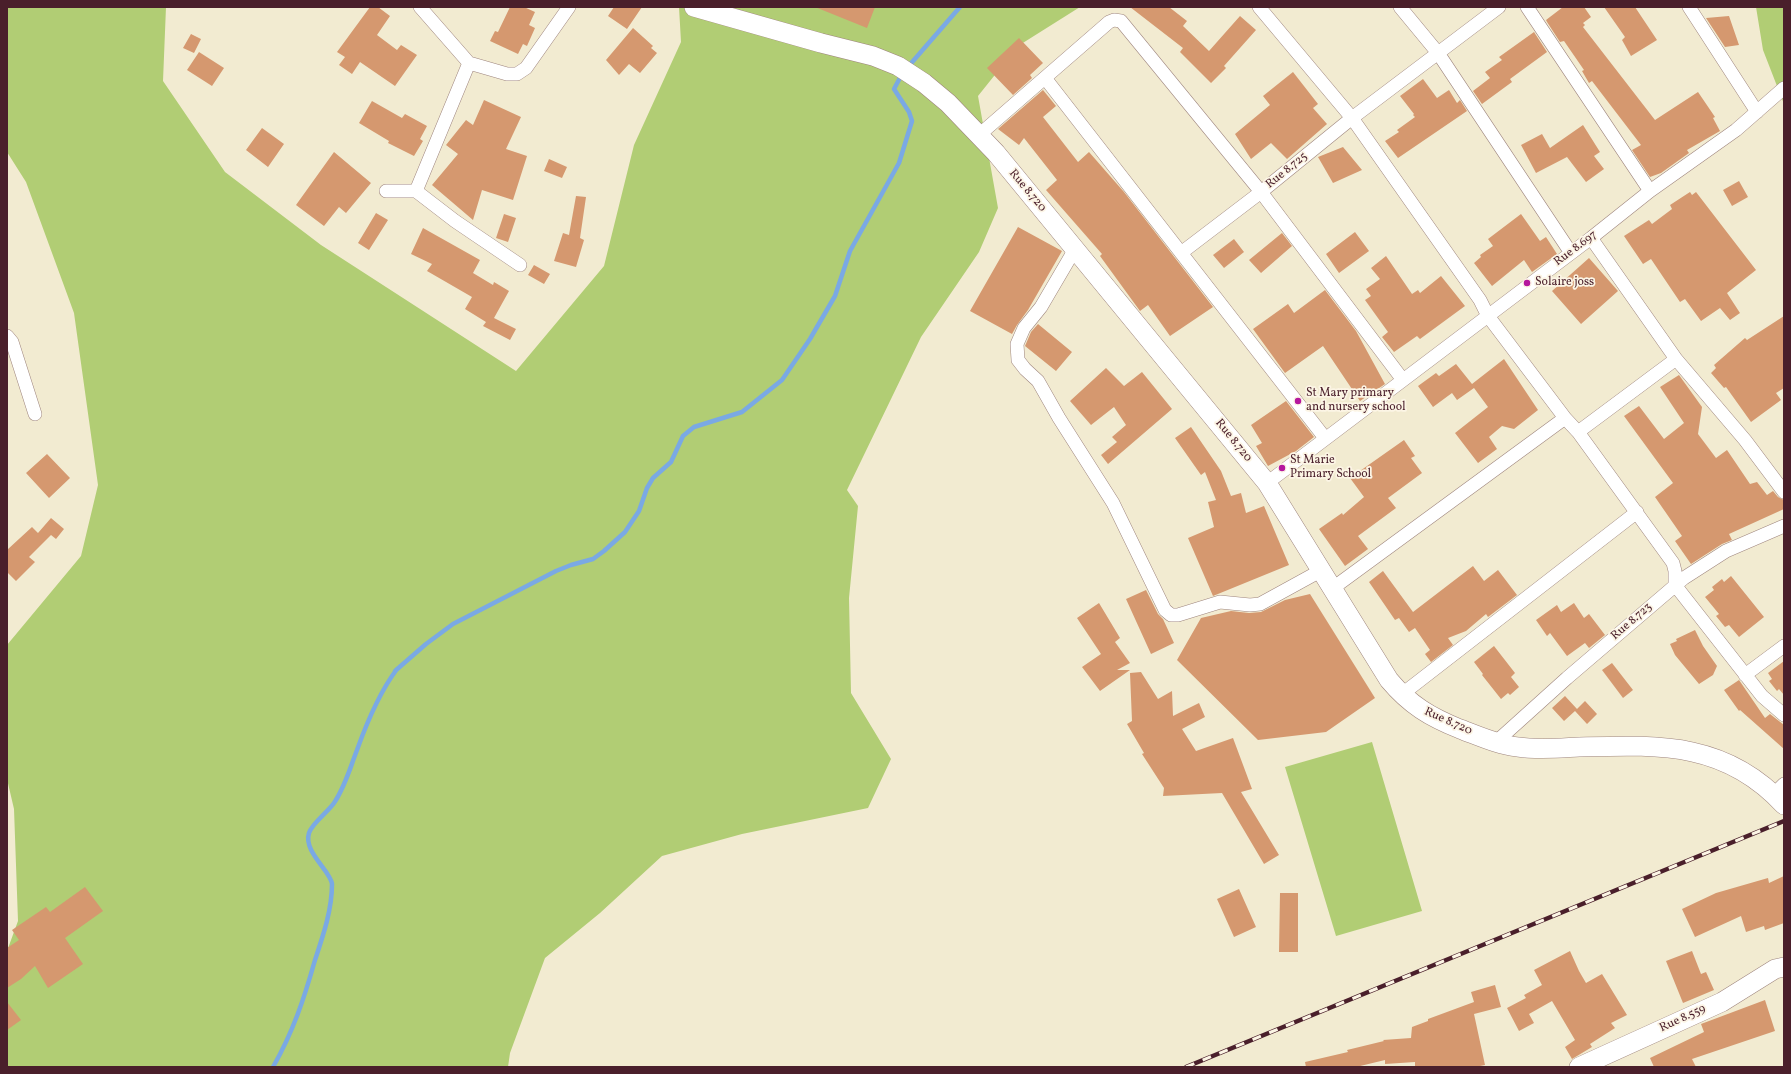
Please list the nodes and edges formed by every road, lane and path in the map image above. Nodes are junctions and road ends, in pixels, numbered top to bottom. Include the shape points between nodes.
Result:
1 (420, 7) edge
2 (569, 7) edge
3 (694, 7) edge
4 (1259, 7) edge
5 (1400, 7) edge
6 (1499, 7) edge
7 (1527, 7) edge
8 (1689, 7) edge
9 (1438, 53) junction
10 (469, 62) junction
11 (1045, 78) junction
12 (1784, 88) edge
13 (1757, 112) junction
14 (1352, 118) junction
15 (979, 135) junction
16 (386, 191) dead end
17 (416, 191) junction
18 (1650, 191) junction
19 (1261, 192) junction
20 (1591, 238) junction
21 (1075, 248) junction
22 (1181, 253) junction
23 (1571, 254) junction
24 (520, 265) dead end
25 (1488, 316) junction
26 (7, 336) edge
27 (1676, 359) junction
28 (1403, 380) junction
29 (35, 414) dead end
30 (1565, 418) junction
31 (1578, 432) junction
32 (1325, 438) junction
33 (1267, 482) junction
34 (1784, 492) edge
35 (1637, 512) junction
36 (1784, 526) edge
37 (1322, 570) junction
38 (1675, 585) junction
39 (1333, 588) junction
40 (1784, 646) edge
41 (1745, 675) junction
42 (1401, 695) junction
43 (1784, 714) edge
44 (1496, 742) junction
45 (1781, 794) edge
46 (1781, 964) edge
47 (1579, 1067) edge

1 - 10 street
2 - 10 street via 526,68 517,74 507,74
3 - 15 main road, Rue 8.720 via 873,56 905,70 948,103
4 - 14 street
5 - 9 street
6 - 9 street, Rue 8.725
7 - 18 street
8 - 13 street
9 - 14 street, Rue 8.725
9 - 23 street
10 - 17 street
11 - 15 street
11 - 19 street via 1109,22 1121,21
11 - 22 street
12 - 13 street, Rue 8.697
13 - 18 street, Rue 8.697 via 1736,130
14 - 19 street, Rue 8.725
14 - 25 street via 1480,300
15 - 21 main road, Rue 8.720
16 - 17 street
17 - 24 street
18 - 20 street, Rue 8.697
19 - 22 street
19 - 28 street, Rue 8.725
20 - 23 street, Rue 8.697
20 - 27 street
21 - 33 main road, Rue 8.720
21 - 37 street via 1041,307 1024,328 1017,344 1018,360 1038,380 1113,503 1165,610 1171,615 1178,615 1220,602 1260,604
22 - 32 street
23 - 25 street, Rue 8.697
25 - 28 street, Rue 8.697
25 - 30 street
26 - 29 street via 12,342
27 - 31 street
27 - 34 street via 1745,440
28 - 32 street, Rue 8.697
30 - 31 street
30 - 39 street
31 - 35 street
32 - 33 street, Rue 8.697
33 - 37 main road, Rue 8.720
35 - 38 street via 1673,562
35 - 42 street
36 - 38 street, Rue 8.723 via 1726,551
37 - 39 main road, Rue 8.720
38 - 41 street
38 - 44 street, Rue 8.723
39 - 42 main road, Rue 8.720 via 1389,680
40 - 41 street
41 - 43 street via 1762,696
42 - 44 main road, Rue 8.720 via 1440,721
44 - 45 main road, Rue 8.720 via 1518,748 1642,746 1688,750 1713,756 1737,767
46 - 47 main road, Rue 8.559 via 1722,1002

